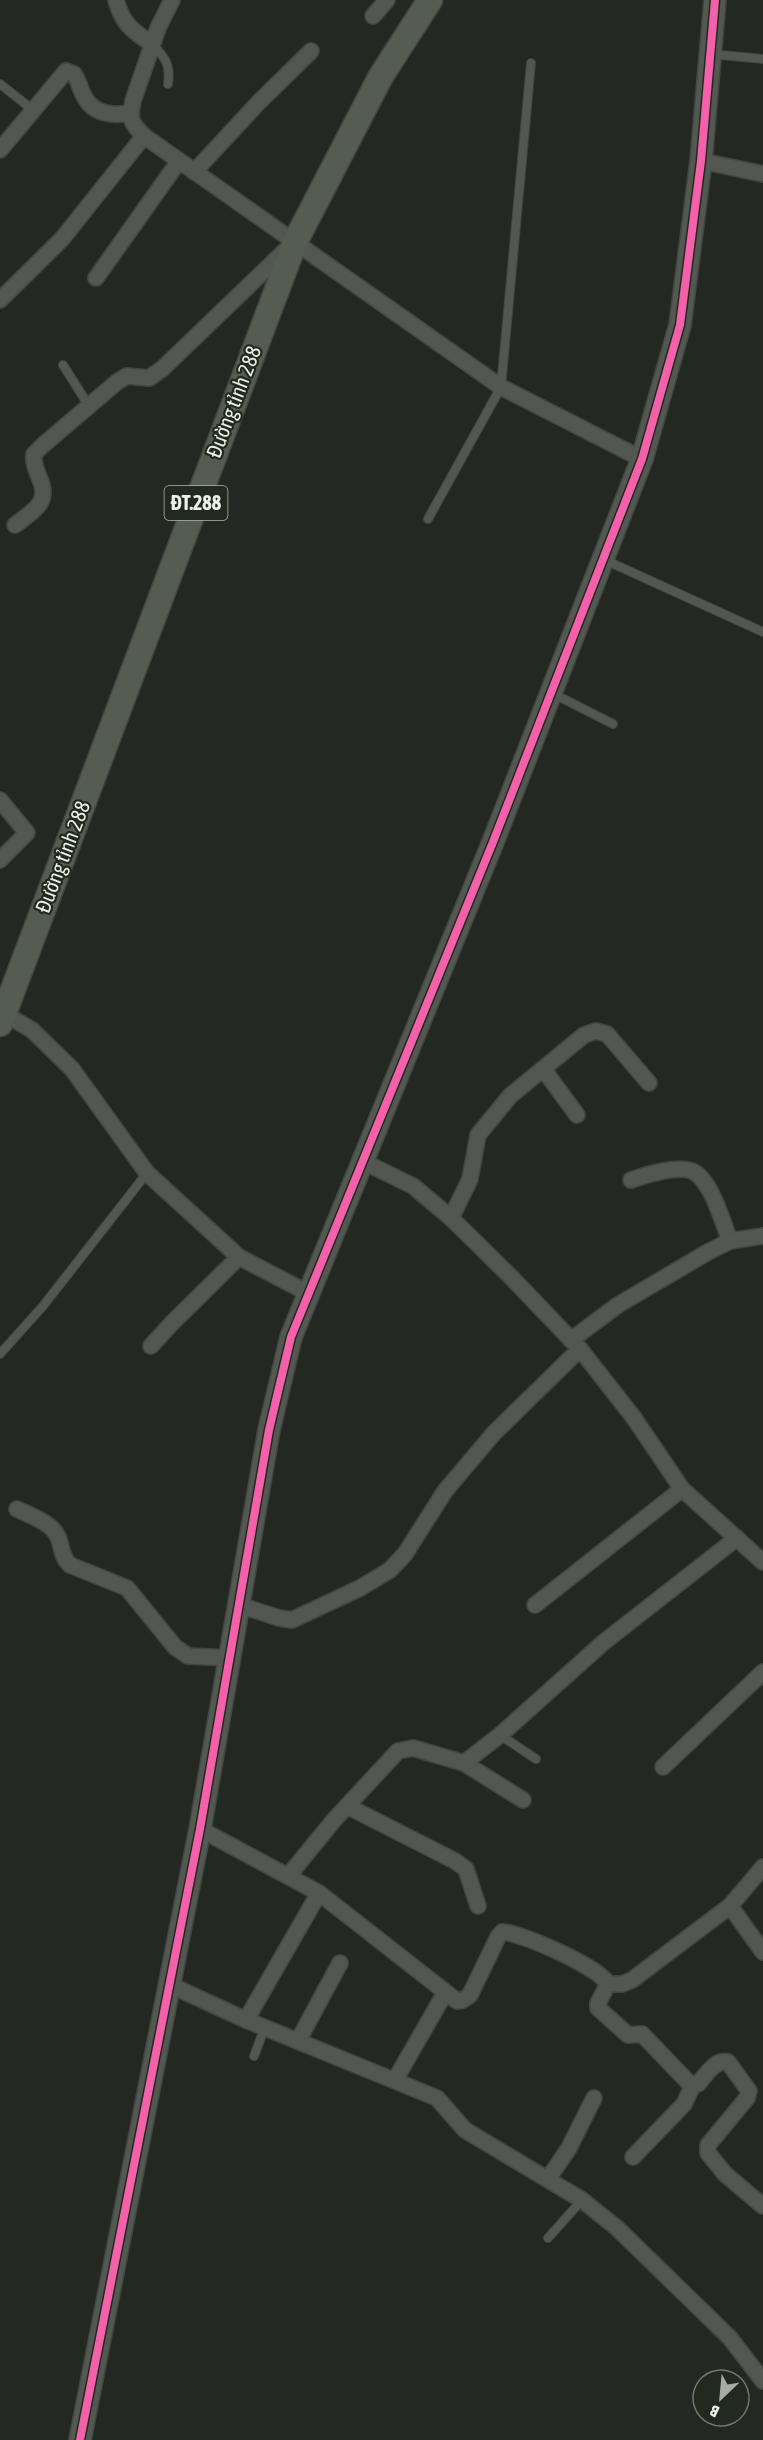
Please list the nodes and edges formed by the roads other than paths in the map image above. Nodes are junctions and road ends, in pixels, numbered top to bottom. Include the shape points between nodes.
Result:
1 (116, 0) edge
2 (172, 0) edge
3 (387, 0) edge
4 (430, 0) edge
5 (715, 0) edge
6 (374, 16) dead end
7 (152, 44) junction
8 (311, 51) dead end
9 (710, 54) junction
10 (763, 59) edge
11 (531, 63) dead end
12 (0, 84) edge
13 (168, 84) dead end
14 (33, 110) junction
15 (130, 113) junction
16 (144, 136) junction
17 (0, 150) edge
18 (701, 160) junction
19 (179, 161) junction
20 (194, 172) junction
21 (763, 174) edge
22 (295, 242) junction
23 (96, 278) dead end
24 (0, 300) edge
25 (63, 365) dead end
26 (501, 387) junction
27 (89, 406) junction
28 (642, 459) junction
29 (428, 519) dead end
30 (15, 525) dead end
31 (603, 559) junction
32 (763, 632) edge
33 (550, 692) junction
34 (613, 724) dead end
35 (0, 800) edge
36 (0, 860) edge
37 (1, 1016) edge
38 (544, 1070) junction
39 (649, 1083) dead end
40 (577, 1115) dead end
41 (362, 1161) junction
42 (147, 1173) junction
43 (631, 1180) dead end
44 (451, 1218) junction
45 (763, 1236) edge
46 (730, 1241) junction
47 (239, 1257) junction
48 (308, 1293) junction
49 (576, 1345) junction
50 (151, 1346) dead end
51 (0, 1354) edge
52 (682, 1489) junction
53 (16, 1509) dead end
54 (737, 1538) junction
55 (763, 1562) edge
56 (239, 1605) junction
57 (535, 1605) dead end
58 (229, 1658) junction
59 (763, 1672) edge
60 (500, 1736) junction
61 (537, 1759) dead end
62 (464, 1763) junction
63 (663, 1767) dead end
64 (523, 1800) dead end
65 (347, 1806) junction
66 (200, 1829) junction
67 (763, 1868) edge
68 (289, 1875) junction
69 (320, 1893) junction
70 (478, 1906) dead end
71 (730, 1906) junction
72 (763, 1952) edge
73 (340, 1964) dead end
74 (168, 1984) junction
75 (608, 1984) junction
76 (445, 1993) junction
77 (246, 2020) junction
78 (265, 2027) junction
79 (298, 2041) junction
80 (254, 2056) dead end
81 (395, 2080) junction
82 (693, 2085) junction
83 (594, 2097) dead end
84 (633, 2157) dead end
85 (548, 2179) junction
86 (582, 2200) junction
87 (763, 2206) edge
88 (548, 2238) dead end
89 (763, 2381) edge
90 (80, 2440) edge

1 - 7 street via 130,29
2 - 7 street
3 - 6 street
4 - 22 main road, Đường tỉnh 288 / ĐT.288 via 381,76
5 - 9 street
7 - 13 lane via 167,60
7 - 15 street
8 - 20 street
9 - 10 lane
9 - 18 street
11 - 26 lane
12 - 14 lane
14 - 15 street via 63,72 69,71 77,77 84,97 96,109 108,115
14 - 17 street
15 - 16 street via 132,124
16 - 19 street
16 - 24 street via 62,239
18 - 21 street
18 - 28 street via 680,325
19 - 20 street
19 - 23 street
20 - 22 street
22 - 26 street
22 - 27 street via 162,369 149,378 127,376
22 - 37 main road, Đường tỉnh 288 / ĐT.288
25 - 27 lane
26 - 28 street
26 - 29 lane
27 - 30 street via 34,454 33,462 45,488 42,502
28 - 31 street
31 - 32 lane
31 - 33 street
33 - 34 lane
33 - 41 street
35 - 36 street via 27,833
37 - 42 street via 32,1030 72,1069
38 - 39 street via 584,1035 596,1031 606,1034
38 - 40 street
38 - 44 street via 510,1096 478,1135 470,1179
41 - 44 street via 413,1186
41 - 48 street
42 - 47 street
42 - 51 lane via 43,1306
43 - 46 street via 678,1169 693,1171 706,1185
44 - 49 street
45 - 46 street
46 - 49 street via 618,1305
47 - 48 street
47 - 50 street
48 - 56 street via 291,1337 269,1430
49 - 52 street via 634,1418
49 - 56 street via 445,1491 405,1554 390,1570 292,1620
52 - 54 street
52 - 57 street
53 - 58 street via 57,1534 63,1559 70,1565 127,1588 175,1647 188,1656
54 - 55 street
54 - 60 street via 604,1642
56 - 58 street
58 - 66 street
59 - 63 street
60 - 61 lane
60 - 62 street
62 - 64 street
62 - 65 street via 413,1748 398,1751
65 - 68 street
65 - 70 street via 466,1869
66 - 68 street
66 - 74 street
67 - 71 street
68 - 69 street
69 - 76 street
69 - 77 street
71 - 72 street
71 - 75 street via 632,1980
73 - 79 street
74 - 77 street
74 - 90 street
75 - 76 street via 605,1977 580,1962 516,1934 502,1932 470,1995 457,2001
75 - 82 street via 598,2003 599,2010 628,2035 642,2034
76 - 81 street
77 - 78 street
78 - 79 street
78 - 80 lane
79 - 81 street
81 - 85 street via 437,2098 465,2130
82 - 84 street via 684,2104
82 - 87 street via 724,2061 749,2091 708,2145 708,2153 725,2174
83 - 85 street
85 - 86 street
86 - 88 lane
86 - 89 street via 617,2228 730,2338

